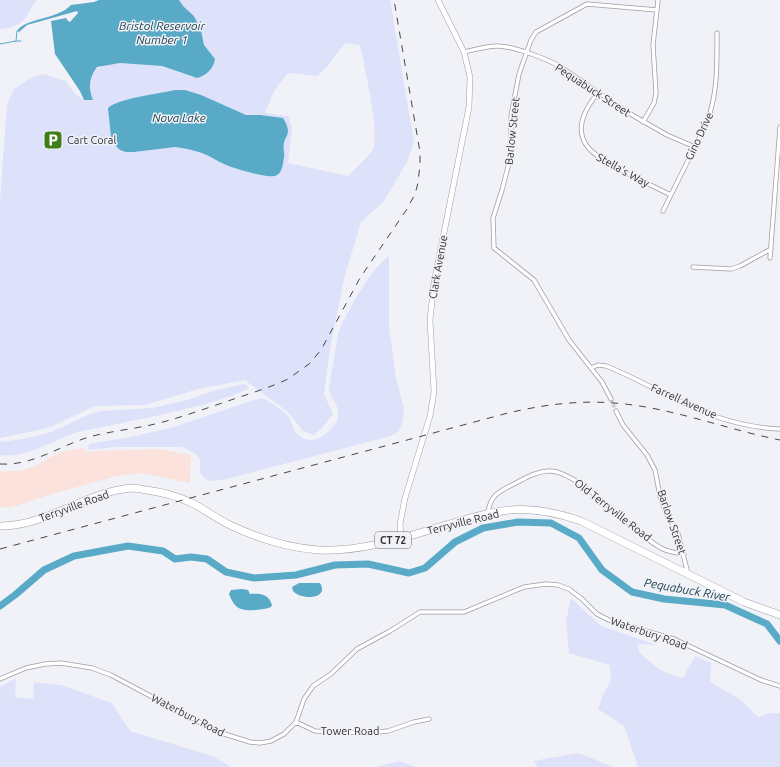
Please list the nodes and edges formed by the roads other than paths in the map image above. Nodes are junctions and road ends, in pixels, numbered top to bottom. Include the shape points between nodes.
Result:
1 (438, 0) edge
2 (658, 0) edge
3 (587, 2) edge
4 (657, 10) junction
5 (718, 33) dead end
6 (464, 52) junction
7 (527, 53) junction
8 (598, 93) junction
9 (643, 122) junction
10 (780, 127) edge
11 (694, 147) junction
12 (671, 195) junction
13 (663, 211) dead end
14 (771, 249) junction
15 (770, 258) dead end
16 (693, 267) dead end
17 (591, 368) junction
18 (611, 399) tunnel mouth
19 (616, 411) tunnel mouth
20 (780, 429) edge
21 (488, 514) junction
22 (0, 526) edge
23 (401, 538) junction
24 (684, 554) junction
25 (688, 574) junction
26 (780, 615) edge
27 (0, 679) edge
28 (780, 686) edge
29 (429, 719) dead end
30 (296, 722) junction

1 - 6 main road, Clark Avenue
2 - 4 street
3 - 4 street, Barlow Street
3 - 7 street, Barlow Street via 536,32
4 - 9 street via 653,43 656,93 654,103
5 - 11 street, Gino Drive via 713,106
6 - 7 street, Pequabuck Street via 498,46
6 - 23 main road, Clark Avenue via 470,77 468,107 434,283 430,320 434,392 430,416 403,503
7 - 8 street, Pequabuck Street via 558,65
7 - 17 street, Barlow Street via 519,74 511,116 511,155 493,218 494,248 534,280 572,343
8 - 9 street, Pequabuck Street
8 - 12 street, Stella's Way via 582,120 582,134 588,148 599,159
9 - 11 street, Pequabuck Street
10 - 14 street
11 - 12 street, Gino Drive
12 - 13 street, Gino Drive
14 - 15 street
14 - 16 street via 731,269
17 - 18 street, Barlow Street
17 - 20 street, Farrell Avenue via 598,365 606,366 721,418
19 - 24 street, Barlow Street via 623,425 654,466 660,496 678,534
21 - 23 highway, Terryville Road / CT 72
21 - 24 street, Old Terryville Road via 493,497 532,474 549,471 565,474 663,549
21 - 25 highway, Terryville Road / CT 72 via 509,510 532,510 567,517 599,529
22 - 23 highway, Terryville Road / CT 72 via 30,522 99,494 132,488 163,492 193,503 231,526 271,542 296,547 346,550
24 - 25 street, Barlow Street
25 - 26 highway, Terryville Road / CT 72 via 744,602
27 - 30 street, Waterbury Road via 26,668 44,664 92,668 111,675 218,732 250,742 271,741 284,734
28 - 30 street, Waterbury Road via 761,680 674,640 611,621 597,614 569,590 558,585 546,584 524,587 464,612 420,612 390,632 357,649 331,674 313,686 304,699
29 - 30 street, Tower Road via 388,731 368,733 315,731

